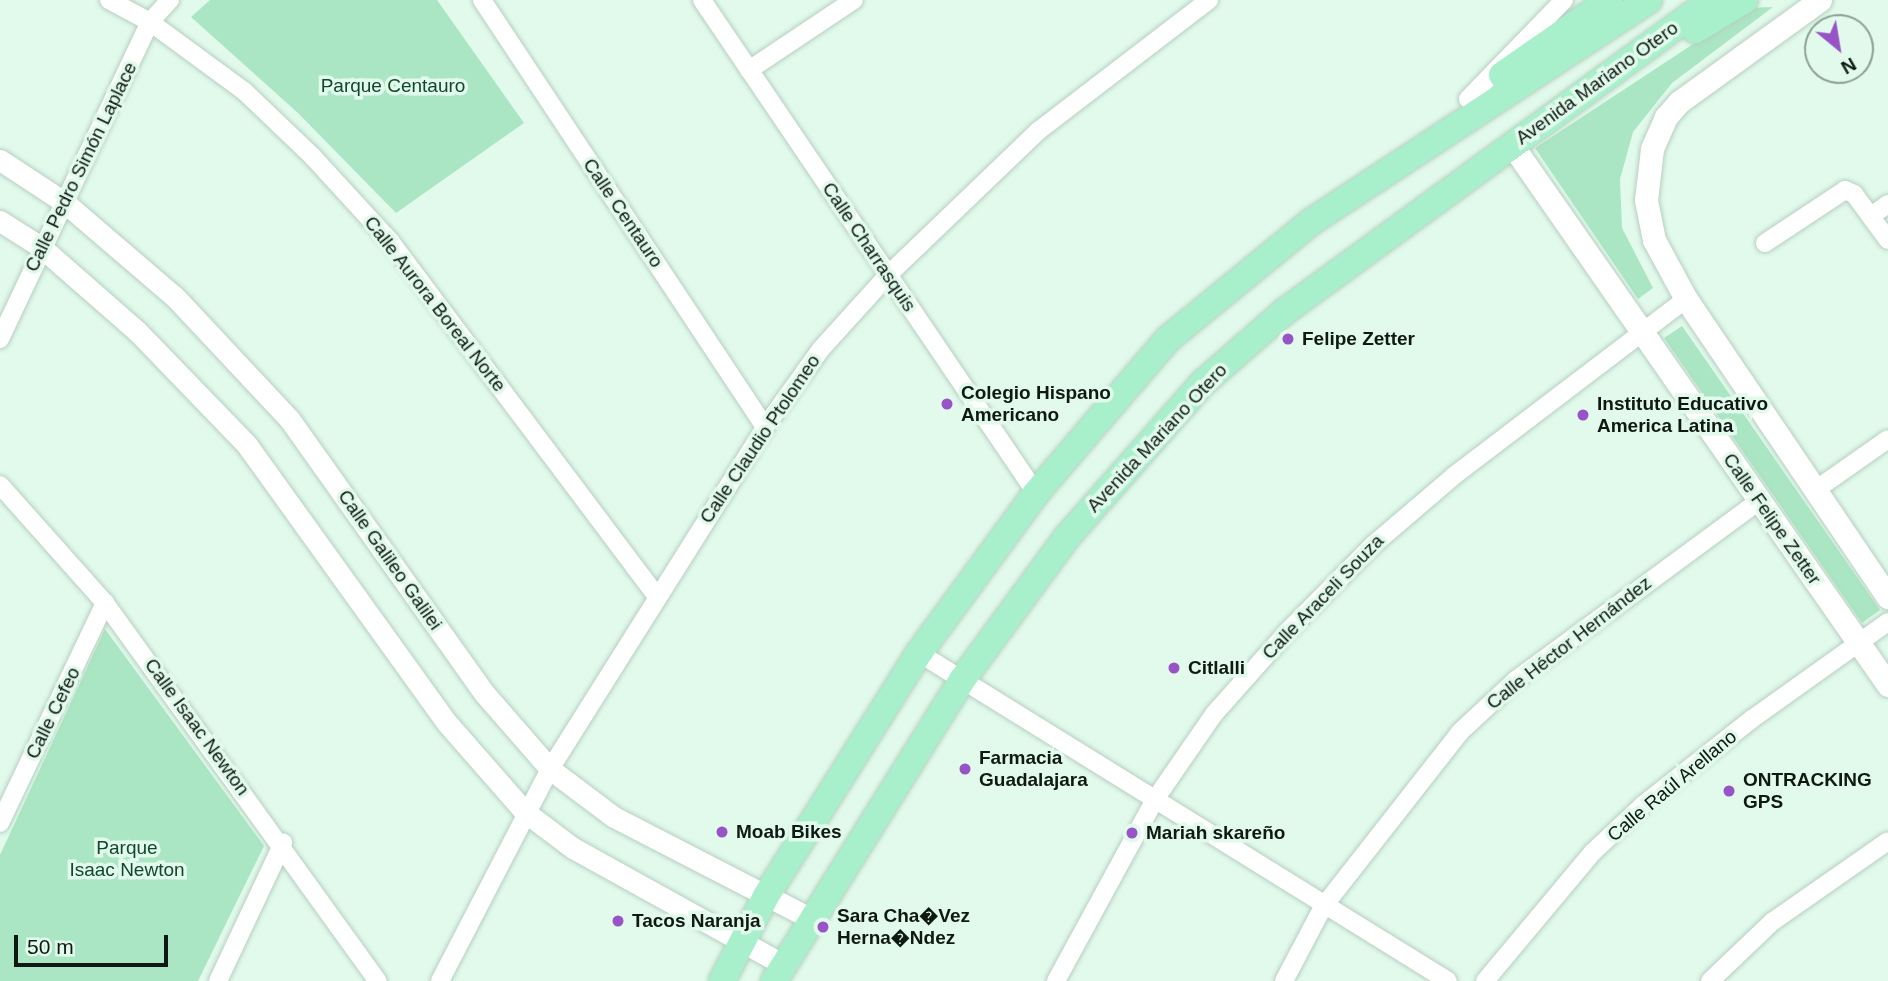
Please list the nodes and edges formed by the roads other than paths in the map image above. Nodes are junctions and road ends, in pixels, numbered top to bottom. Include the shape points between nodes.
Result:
1 (109, 0) edge
2 (170, 0) edge
3 (482, 0) edge
4 (702, 0) edge
5 (854, 0) edge
6 (1209, 0) edge
7 (1563, 0) edge
8 (1610, 0) edge
9 (1649, 0) edge
10 (1712, 0) edge
11 (1820, 0) edge
12 (1749, 1) edge
13 (150, 22) junction
14 (749, 71) junction
15 (1468, 99) junction
16 (1576, 100) junction
17 (1512, 145) junction
18 (1421, 149) junction
19 (0, 160) edge
20 (64, 202) junction
21 (1888, 204) edge
22 (1871, 216) junction
23 (0, 221) edge
24 (1888, 240) edge
25 (1765, 243) dead end
26 (41, 247) junction
27 (888, 275) junction
28 (1686, 299) junction
29 (1641, 332) junction
30 (0, 339) edge
31 (765, 427) junction
32 (1888, 439) edge
33 (0, 485) edge
34 (1814, 491) junction
35 (1036, 494) junction
36 (1759, 501) junction
37 (656, 595) junction
38 (1888, 597) edge
39 (105, 603) junction
40 (1888, 622) edge
41 (1858, 642) junction
42 (919, 653) junction
43 (962, 680) junction
44 (1888, 685) edge
45 (550, 769) junction
46 (1154, 801) junction
47 (525, 812) junction
48 (0, 823) edge
49 (1888, 841) edge
50 (283, 843) junction
51 (766, 896) junction
52 (1322, 907) junction
53 (810, 918) junction
54 (740, 942) junction
55 (778, 973) edge
56 (218, 981) edge
57 (378, 981) edge
58 (440, 981) edge
59 (722, 981) edge
60 (1056, 981) edge
61 (1284, 981) edge
62 (1448, 981) edge
63 (1485, 981) edge
64 (1710, 981) edge

1 - 13 street, Calle Aurora Boreal Norte
2 - 13 street, Calle Pedro Simón Laplace
3 - 31 street, Calle Centauro
4 - 14 street, Calle Charrasquis
5 - 14 street
6 - 27 street, Calle Claudio Ptolomeo via 1037,132
7 - 15 street
8 - 15 main road
9 - 18 main road, Avenida Mariano Otero
10 - 16 main road, Avenida Mariano Otero
11 - 28 main road via 1679,102 1658,133 1646,183 1649,220
12 - 16 main road
13 - 20 street, Calle Pedro Simón Laplace
13 - 37 street, Calle Aurora Boreal Norte via 244,91 390,241
14 - 27 street, Calle Charrasquis
15 - 18 main road
16 - 17 main road, Avenida Mariano Otero
17 - 29 main road, Calle Felipe Zetter
17 - 43 main road, Avenida Mariano Otero via 1284,312 1203,383 1067,537
18 - 35 main road, Avenida Mariano Otero via 1311,222 1168,339
19 - 20 street, Calle Galileo Galilei
20 - 26 street, Calle Pedro Simón Laplace
20 - 45 street, Calle Galileo Galilei via 175,297 290,420 484,693
21 - 22 street
22 - 24 street
22 - 25 street via 1845,190
23 - 26 street
26 - 30 street, Calle Pedro Simón Laplace
26 - 47 street via 137,331 247,446 447,723
27 - 31 street, Calle Claudio Ptolomeo via 821,349
27 - 35 street, Calle Charrasquis
28 - 29 street, Calle Araceli Souza
28 - 34 main road
29 - 36 main road, Calle Felipe Zetter
29 - 46 street, Calle Araceli Souza via 1455,475 1373,545 1287,631 1214,715
31 - 37 street, Calle Claudio Ptolomeo
32 - 34 street
33 - 39 street, Calle Isaac Newton
34 - 38 main road
35 - 42 main road, Avenida Mariano Otero
36 - 41 main road, Calle Felipe Zetter
36 - 52 street, Calle Héctor Hernández via 1637,587 1460,732
37 - 45 street, Calle Claudio Ptolomeo
39 - 48 street, Calle Cefeo
39 - 50 street, Calle Isaac Newton
40 - 41 street, Calle Raúl Arellano
41 - 44 main road, Calle Felipe Zetter
41 - 63 street, Calle Raúl Arellano via 1643,805 1593,852
42 - 43 street
42 - 51 main road, Avenida Mariano Otero
43 - 46 street
43 - 53 main road, Avenida Mariano Otero
45 - 47 street, Calle Claudio Ptolomeo
45 - 51 street, Calle Galileo Galilei via 614,817
46 - 52 street
46 - 60 street, Calle Araceli Souza
47 - 54 street via 573,848
47 - 58 street, Calle Claudio Ptolomeo
49 - 64 street via 1772,922
50 - 56 street
50 - 57 street, Calle Isaac Newton
51 - 53 street, Calle Galileo Galilei
51 - 54 main road, Avenida Mariano Otero
52 - 61 street, Calle Héctor Hernández
52 - 62 street
53 - 55 main road, Avenida Mariano Otero
54 - 55 street
54 - 59 main road, Avenida Mariano Otero

